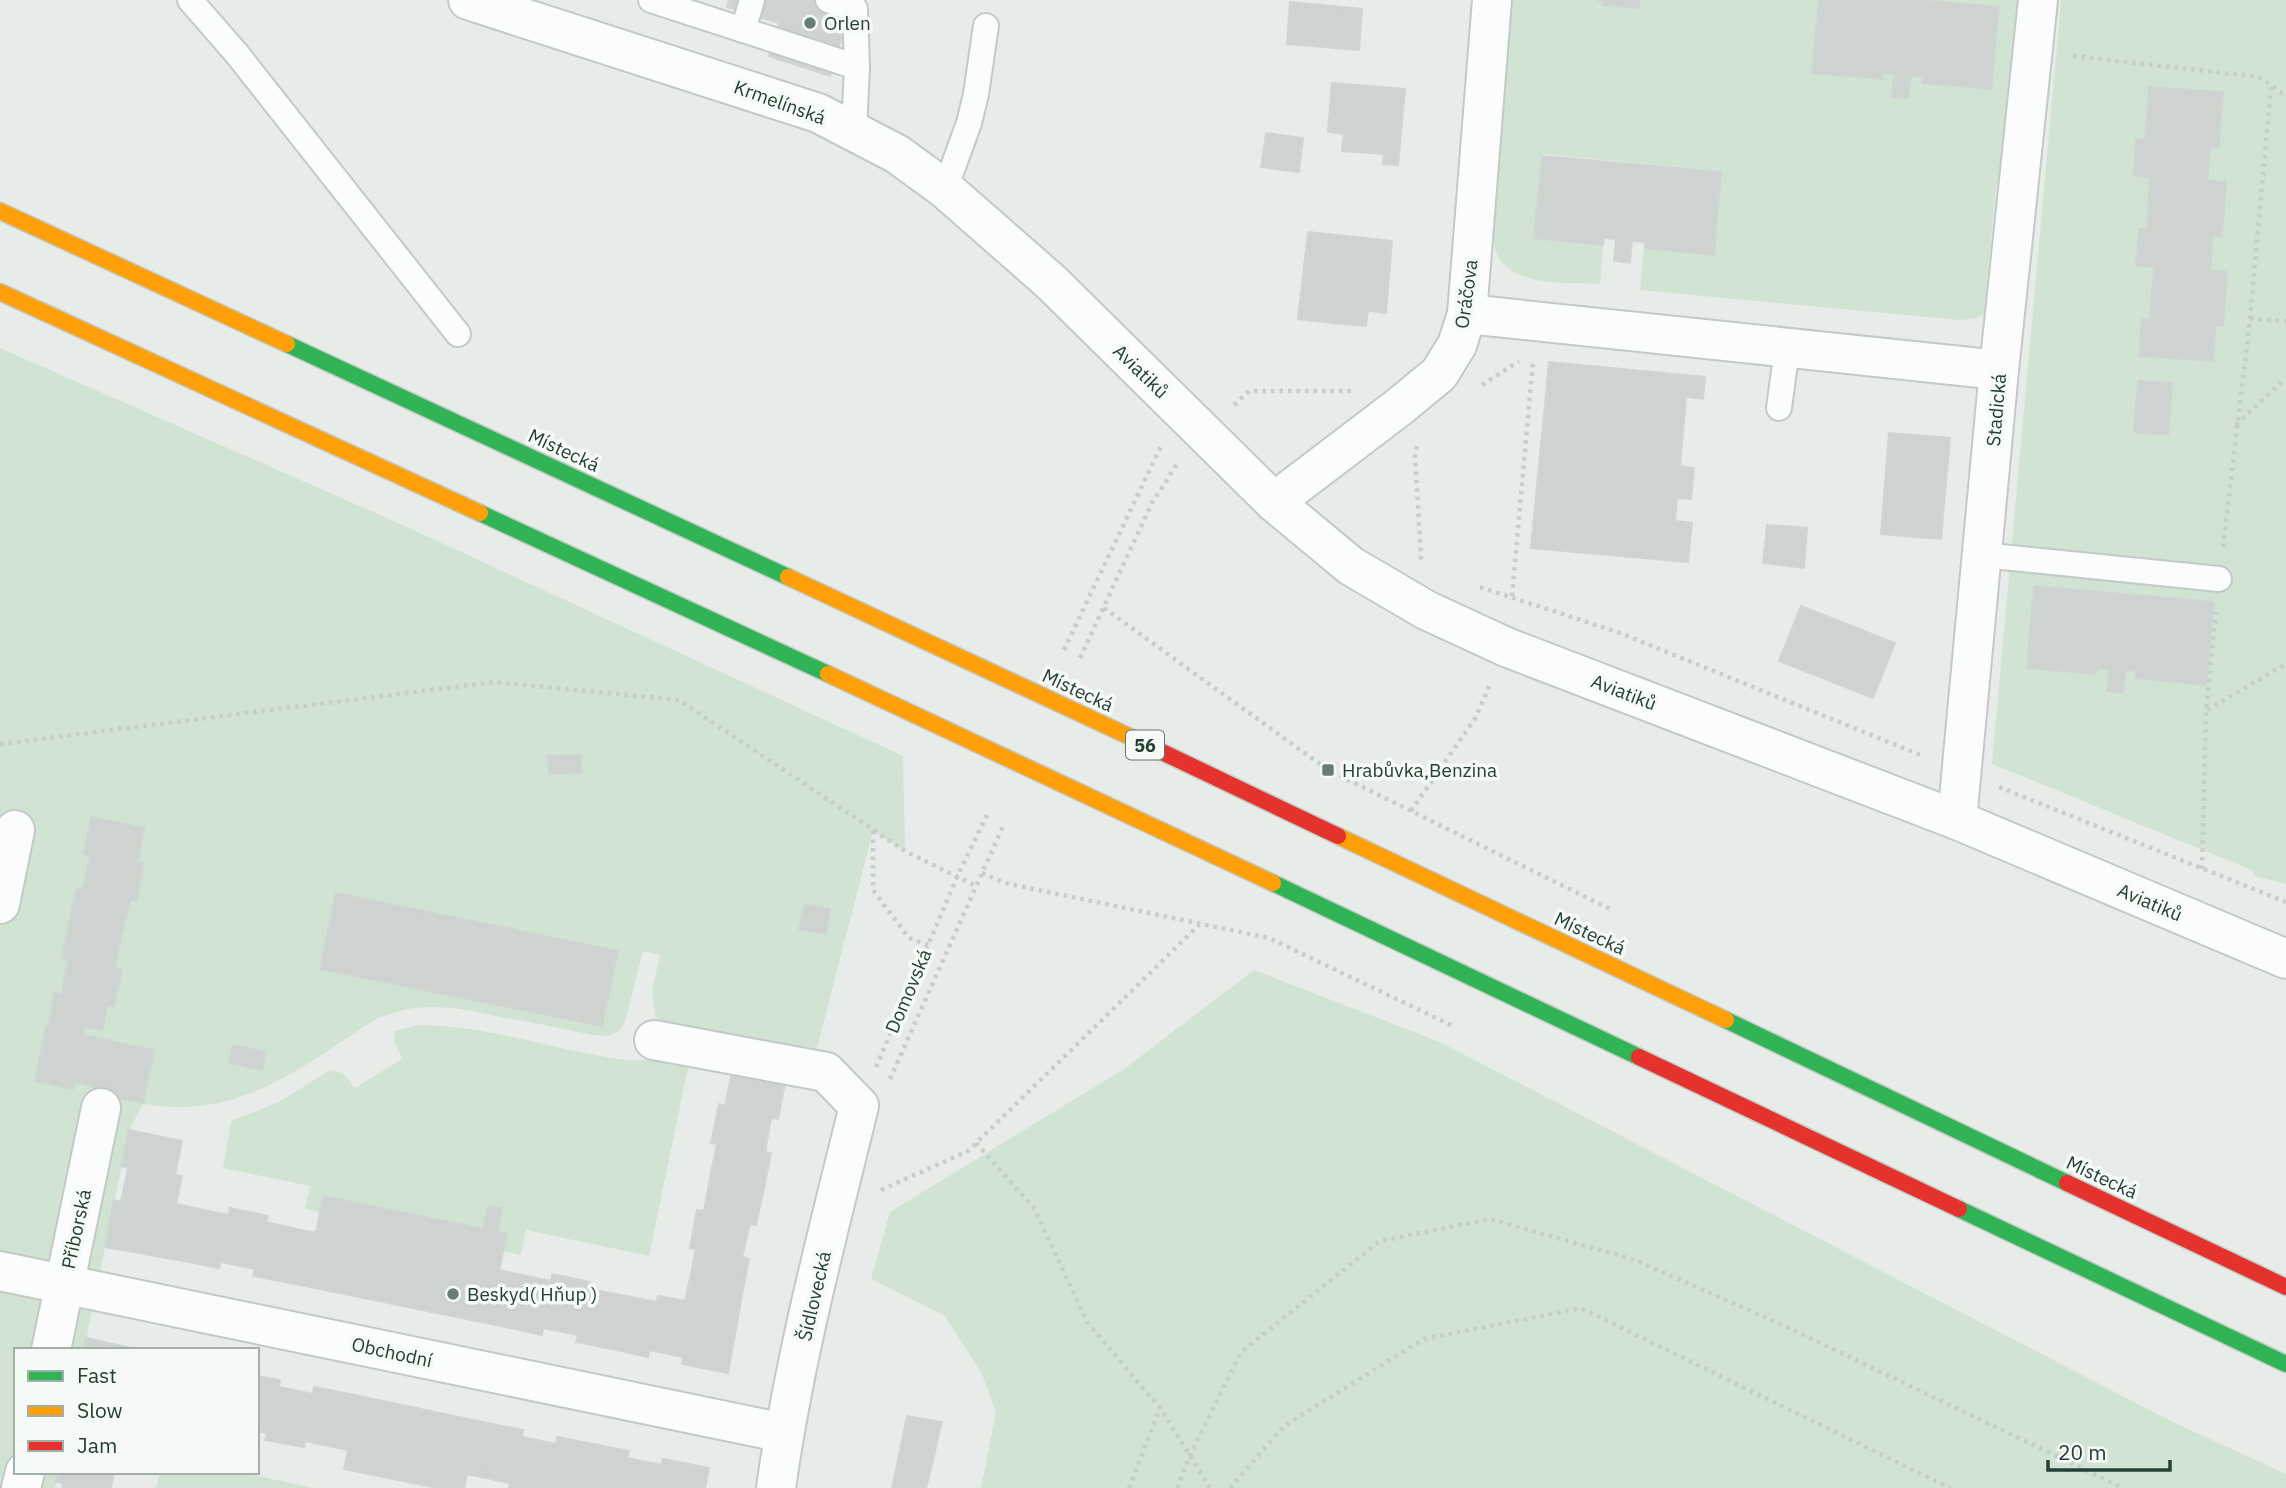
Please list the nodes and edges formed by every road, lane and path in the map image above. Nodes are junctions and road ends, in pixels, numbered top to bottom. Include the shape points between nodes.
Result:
1 (190, 0) edge
2 (468, 0) edge
3 (651, 0) edge
4 (752, 0) edge
5 (828, 0) edge
6 (1492, 0) edge
7 (2038, 0) edge
8 (986, 26) dead end
9 (743, 30) junction
10 (2032, 51) junction
11 (857, 67) junction
12 (2271, 86) junction
13 (2286, 94) edge
14 (853, 130) junction
15 (945, 189) junction
16 (0, 211) edge
17 (1051, 282) joint
18 (0, 292) edge
19 (1467, 314) junction
20 (2250, 318) junction
21 (2286, 321) edge
22 (458, 334) dead end
23 (1536, 336) junction
24 (1787, 348) junction
25 (1999, 370) junction
26 (2286, 378) edge
27 (1477, 388) dead end
28 (1399, 407) junction
29 (1779, 408) dead end
30 (2236, 425) junction
31 (1418, 443) dead end
32 (1193, 447) junction
33 (1274, 502) junction
34 (1982, 555) junction
35 (1427, 566) dead end
36 (2220, 579) junction
37 (1472, 585) dead end
38 (1512, 596) junction
39 (1527, 601) junction
40 (1104, 608) junction
41 (1506, 647) junction
42 (1064, 650) dead end
43 (1080, 658) dead end
44 (2286, 664) edge
45 (2206, 711) junction
46 (0, 744) edge
47 (1962, 772) junction
48 (1411, 811) junction
49 (987, 815) dead end
50 (1958, 820) junction
51 (1004, 824) dead end
52 (15, 830) dead end
53 (873, 830) junction
54 (2202, 869) junction
55 (982, 873) junction
56 (957, 877) junction
57 (976, 886) junction
58 (2286, 902) edge
59 (0, 904) edge
60 (1612, 910) dead end
61 (1199, 925) junction
62 (928, 945) junction
63 (2286, 959) edge
64 (1451, 1025) dead end
65 (654, 1040) dead end
66 (859, 1106) junction
67 (101, 1108) dead end
68 (976, 1143) junction
69 (833, 1210) junction
70 (0, 1272) edge
71 (64, 1285) junction
72 (2286, 1287) edge
73 (51, 1348) edge
74 (2286, 1364) edge
75 (1160, 1409) junction
76 (784, 1433) junction
77 (1190, 1455) junction
78 (776, 1488) edge
79 (1129, 1488) edge
80 (1177, 1488) edge
81 (1210, 1488) edge
82 (1230, 1488) edge
83 (1950, 1488) edge
84 (2123, 1488) edge

1 - 22 lane
2 - 14 street, Krmelínská via 765,95
3 - 9 lane
4 - 9 lane
5 - 11 lane via 855,9
6 - 19 street, Oráčova
7 - 10 street, Stadická
8 - 15 lane via 974,104
9 - 11 lane
10 - 12 path via 2259,77
10 - 25 street, Stadická
11 - 14 lane
12 - 13 path
12 - 20 path
14 - 15 street, Krmelínská via 897,154
15 - 17 street, Krmelínská
16 - 72 highway, Místecká / 56 via 1041,696
17 - 32 street, Aviatiků
18 - 74 highway via 1021,763
19 - 23 street
19 - 28 street, Oráčova via 1457,345 1439,374
20 - 21 path
20 - 30 path
23 - 24 street
23 - 27 path
23 - 38 path
24 - 25 street
24 - 29 lane
25 - 34 street, Stadická
26 - 30 path
28 - 32 path via 1381,391 1248,391
28 - 33 street, Oráčova
30 - 36 path
31 - 35 path via 1421,558
32 - 33 street, Aviatiků
32 - 40 path via 1152,503
32 - 42 path via 1162,445
33 - 41 street, Aviatiků via 1351,566 1426,610
34 - 36 lane
34 - 47 street, Stadická
36 - 45 path
37 - 38 path
38 - 39 path
39 - 41 path
39 - 47 path via 1620,633
40 - 43 path
40 - 48 path via 1328,770
41 - 48 path via 1476,717
41 - 50 street, Aviatiků
44 - 45 path
45 - 54 path
46 - 53 path via 494,682 680,700
47 - 50 street, Stadická
47 - 54 path
48 - 60 path
49 - 56 path, Domovská
50 - 63 street, Aviatiků
51 - 55 path
52 - 59 street
53 - 56 path
53 - 62 path via 873,890 908,938
54 - 58 path
55 - 57 path
55 - 61 path via 1005,883
56 - 57 path
56 - 62 path, Domovská
57 - 66 path via 880,1102
61 - 64 path via 1269,938
61 - 68 path
62 - 66 path, Domovská
65 - 66 street via 826,1072
66 - 69 street, Šídlovecká
67 - 71 street, Příborská
68 - 69 path via 968,1152
68 - 75 path via 1034,1208 1087,1322
69 - 76 street, Šídlovecká
70 - 71 street, Obchodní
71 - 73 street, Příborská
71 - 76 street, Obchodní
75 - 77 path
75 - 79 path
76 - 78 street, Šídlovecká
77 - 80 path
77 - 81 path
77 - 84 path via 1241,1352 1380,1241 1490,1219 1635,1260 1785,1326
82 - 83 path via 1284,1426 1424,1339 1581,1308

